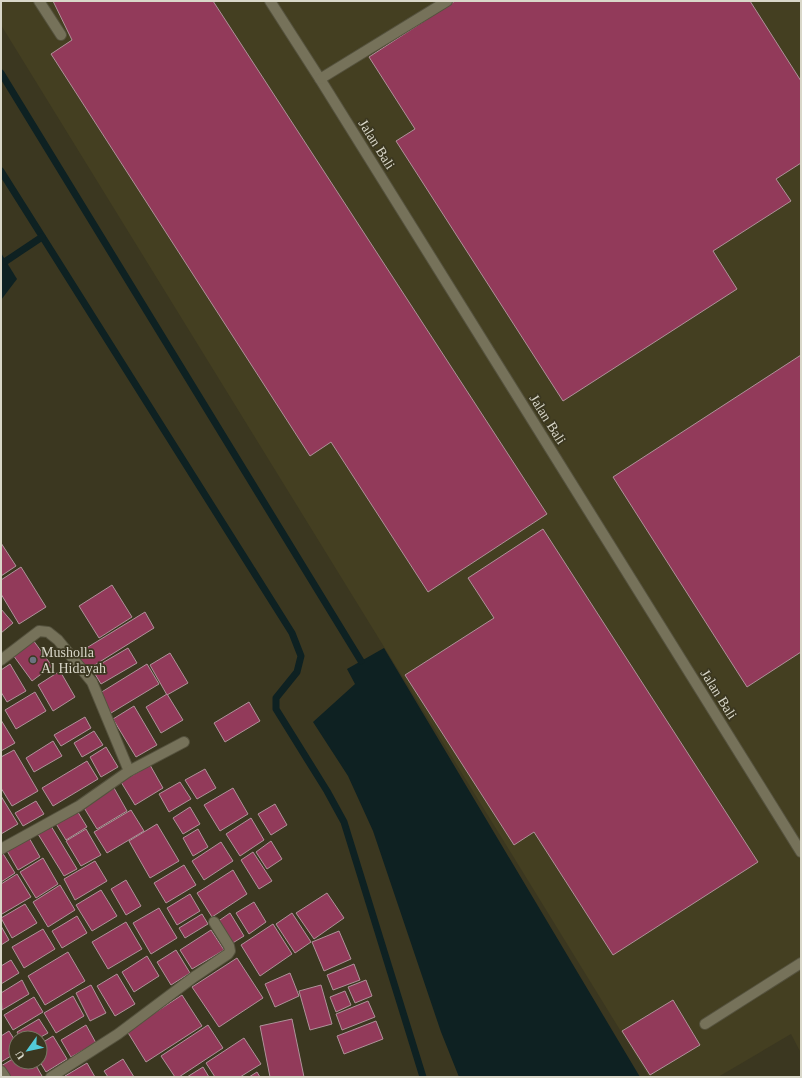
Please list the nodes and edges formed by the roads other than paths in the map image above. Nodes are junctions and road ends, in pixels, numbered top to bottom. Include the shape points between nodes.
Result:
1 (39, 1) edge
2 (270, 1) edge
3 (446, 1) edge
4 (61, 34) dead end
5 (320, 79) junction
6 (1, 660) edge
7 (184, 742) dead end
8 (129, 771) junction
9 (1, 850) edge
10 (801, 852) edge
11 (214, 922) dead end
12 (801, 963) edge
13 (705, 1024) dead end
14 (1, 1071) edge
15 (5, 1077) edge
16 (52, 1077) edge

1 - 4 street
2 - 5 street, Jalan Bali
3 - 5 street
5 - 10 street, Jalan Bali
6 - 8 street via 39,631 48,632 58,640 92,682
7 - 8 street
8 - 9 street via 79,806
11 - 16 street via 229,946 228,954 118,1034
12 - 13 street
14 - 15 street

